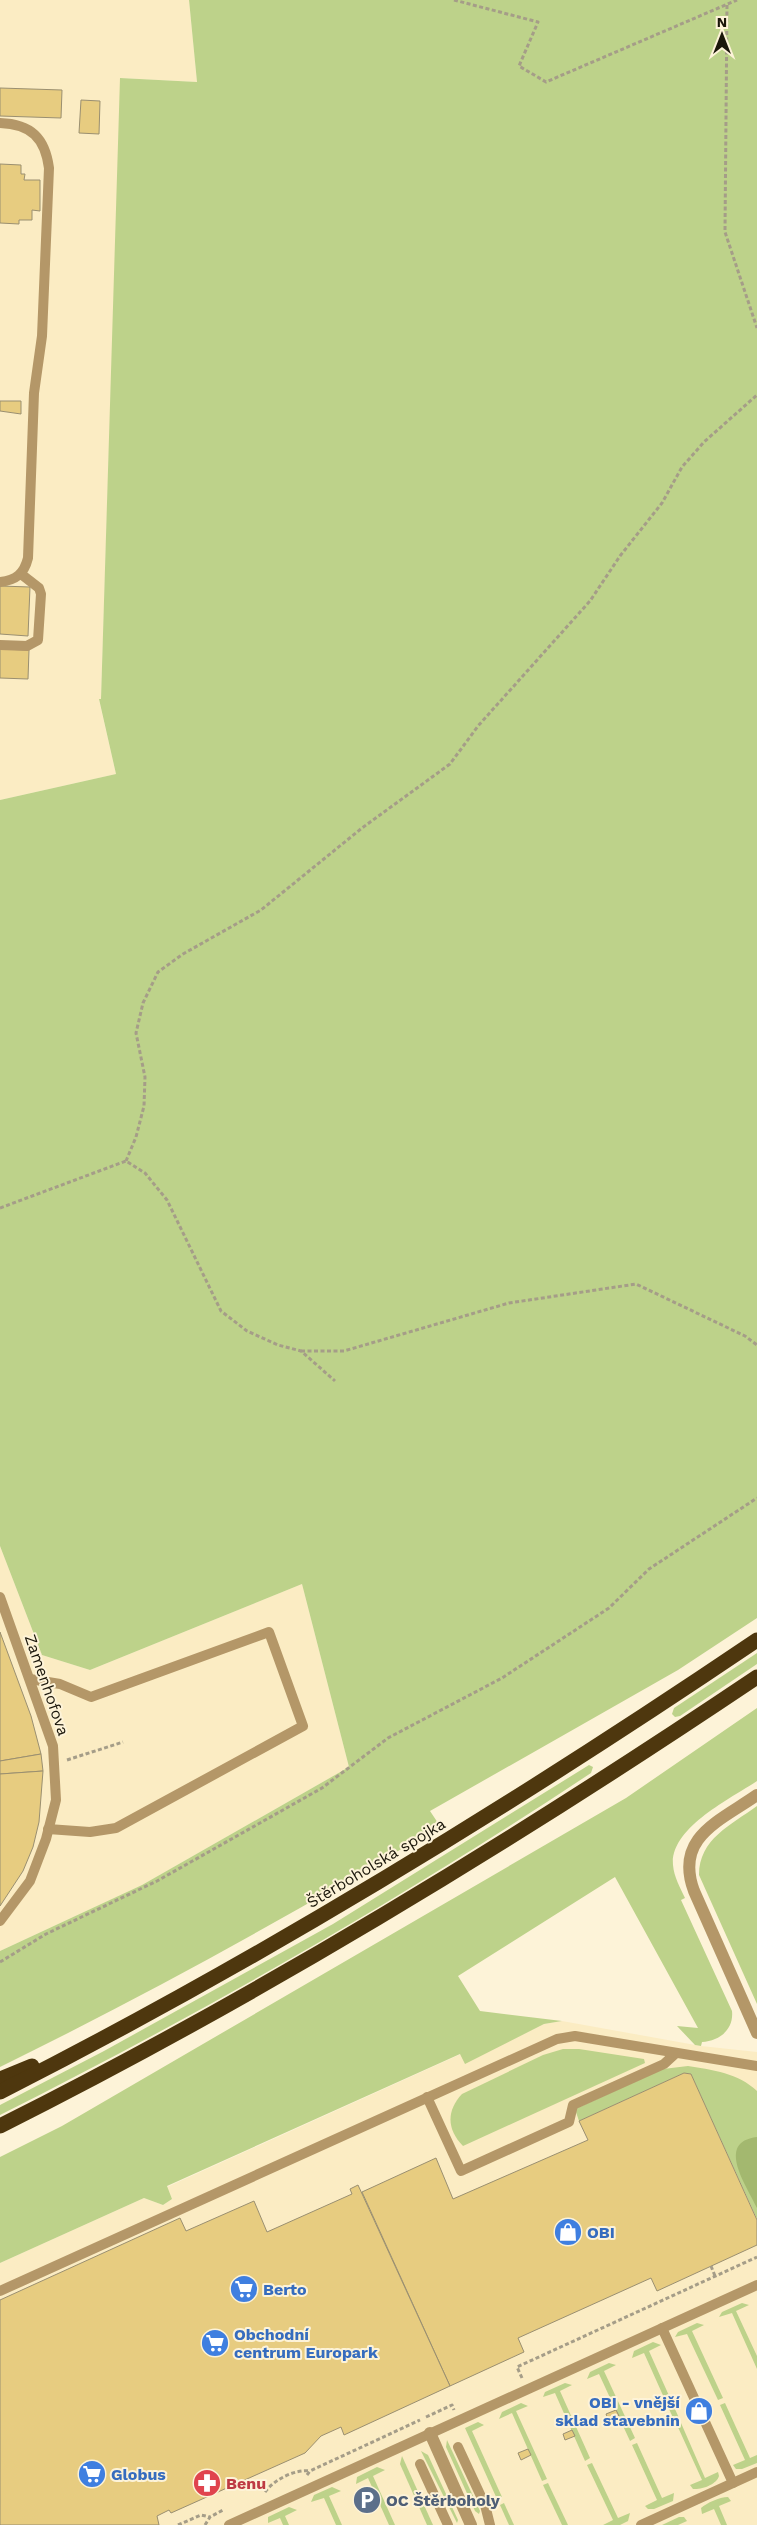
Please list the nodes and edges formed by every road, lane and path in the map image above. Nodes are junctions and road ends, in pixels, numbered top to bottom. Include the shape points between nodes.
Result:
1 (454, 0) edge
2 (737, 0) edge
3 (727, 5) junction
4 (0, 123) edge
5 (757, 328) edge
6 (757, 395) edge
7 (22, 574) junction
8 (0, 582) edge
9 (0, 645) edge
10 (126, 1161) junction
11 (0, 1208) edge
12 (757, 1345) edge
13 (301, 1351) junction
14 (335, 1381) dead end
15 (757, 1498) edge
16 (0, 1597) edge
17 (757, 1640) edge
18 (757, 1677) edge
19 (30, 1679) junction
20 (123, 1742) dead end
21 (54, 1762) junction
22 (757, 1795) edge
23 (48, 1829) junction
24 (0, 1921) edge
25 (0, 1962) edge
26 (115, 2033) junction
27 (757, 2033) edge
28 (676, 2053) junction
29 (757, 2066) edge
30 (0, 2079) edge
31 (0, 2092) edge
32 (427, 2097) junction
33 (0, 2126) edge
34 (757, 2257) edge
35 (711, 2266) dead end
36 (715, 2276) junction
37 (757, 2285) edge
38 (0, 2291) edge
39 (662, 2328) junction
40 (514, 2382) dead end
41 (462, 2405) dead end
42 (430, 2433) junction
43 (458, 2447) dead end
44 (420, 2464) dead end
45 (310, 2471) junction
46 (757, 2472) edge
47 (304, 2480) dead end
48 (732, 2483) junction
49 (265, 2492) dead end
50 (210, 2516) dead end
51 (178, 2525) edge
52 (228, 2525) edge
53 (448, 2525) edge
54 (471, 2525) edge
55 (490, 2525) edge
56 (641, 2525) edge

1 - 3 path via 538,22 519,66 546,82
2 - 3 path
3 - 5 path via 725,232
4 - 7 lane via 18,125 35,135 45,149 49,168 42,336 34,394 28,558
6 - 10 path via 704,442 682,467 662,503 590,601 478,726 450,764 362,828 261,910 183,954 158,972 143,1003 136,1033 145,1077 144,1106
7 - 8 lane
7 - 9 lane via 39,588 41,594 38,640 27,646
10 - 11 path
10 - 13 path via 145,1174 167,1200 221,1311 247,1332
12 - 13 path via 746,1336 636,1284 509,1303 344,1351
13 - 14 path
15 - 25 path via 649,1569 609,1608 502,1678 388,1738 322,1788 157,1881 46,1934
16 - 19 lane, Zamenhofova
17 - 26 highway, Štěrboholská spojka via 458,1834 296,1932
18 - 33 highway via 599,1782 369,1925 166,2040
19 - 21 lane, Zamenhofova via 53,1746
19 - 23 lane via 60,1684 91,1697 269,1632 303,1726 116,1828 90,1832
20 - 21 path via 80,1758
21 - 23 lane, Zamenhofova via 56,1800
22 - 27 street via 699,1836 690,1851 688,1868 694,1891
23 - 24 lane, Zamenhofova via 30,1881
26 - 30 highway
26 - 31 highway, Štěrboholská spojka
28 - 29 lane
28 - 32 lane via 576,2036 557,2039
28 - 32 lane via 664,2064 572,2104 569,2122 462,2171
32 - 38 lane
34 - 36 path
35 - 36 path
36 - 40 path via 517,2367 522,2378
37 - 39 lane
39 - 42 lane
39 - 48 lane
41 - 45 path
42 - 52 lane
42 - 54 street
43 - 55 lane via 485,2506
44 - 53 lane
45 - 47 path
45 - 49 path via 301,2470 272,2483
46 - 48 lane
48 - 56 lane
50 - 51 path via 201,2515

